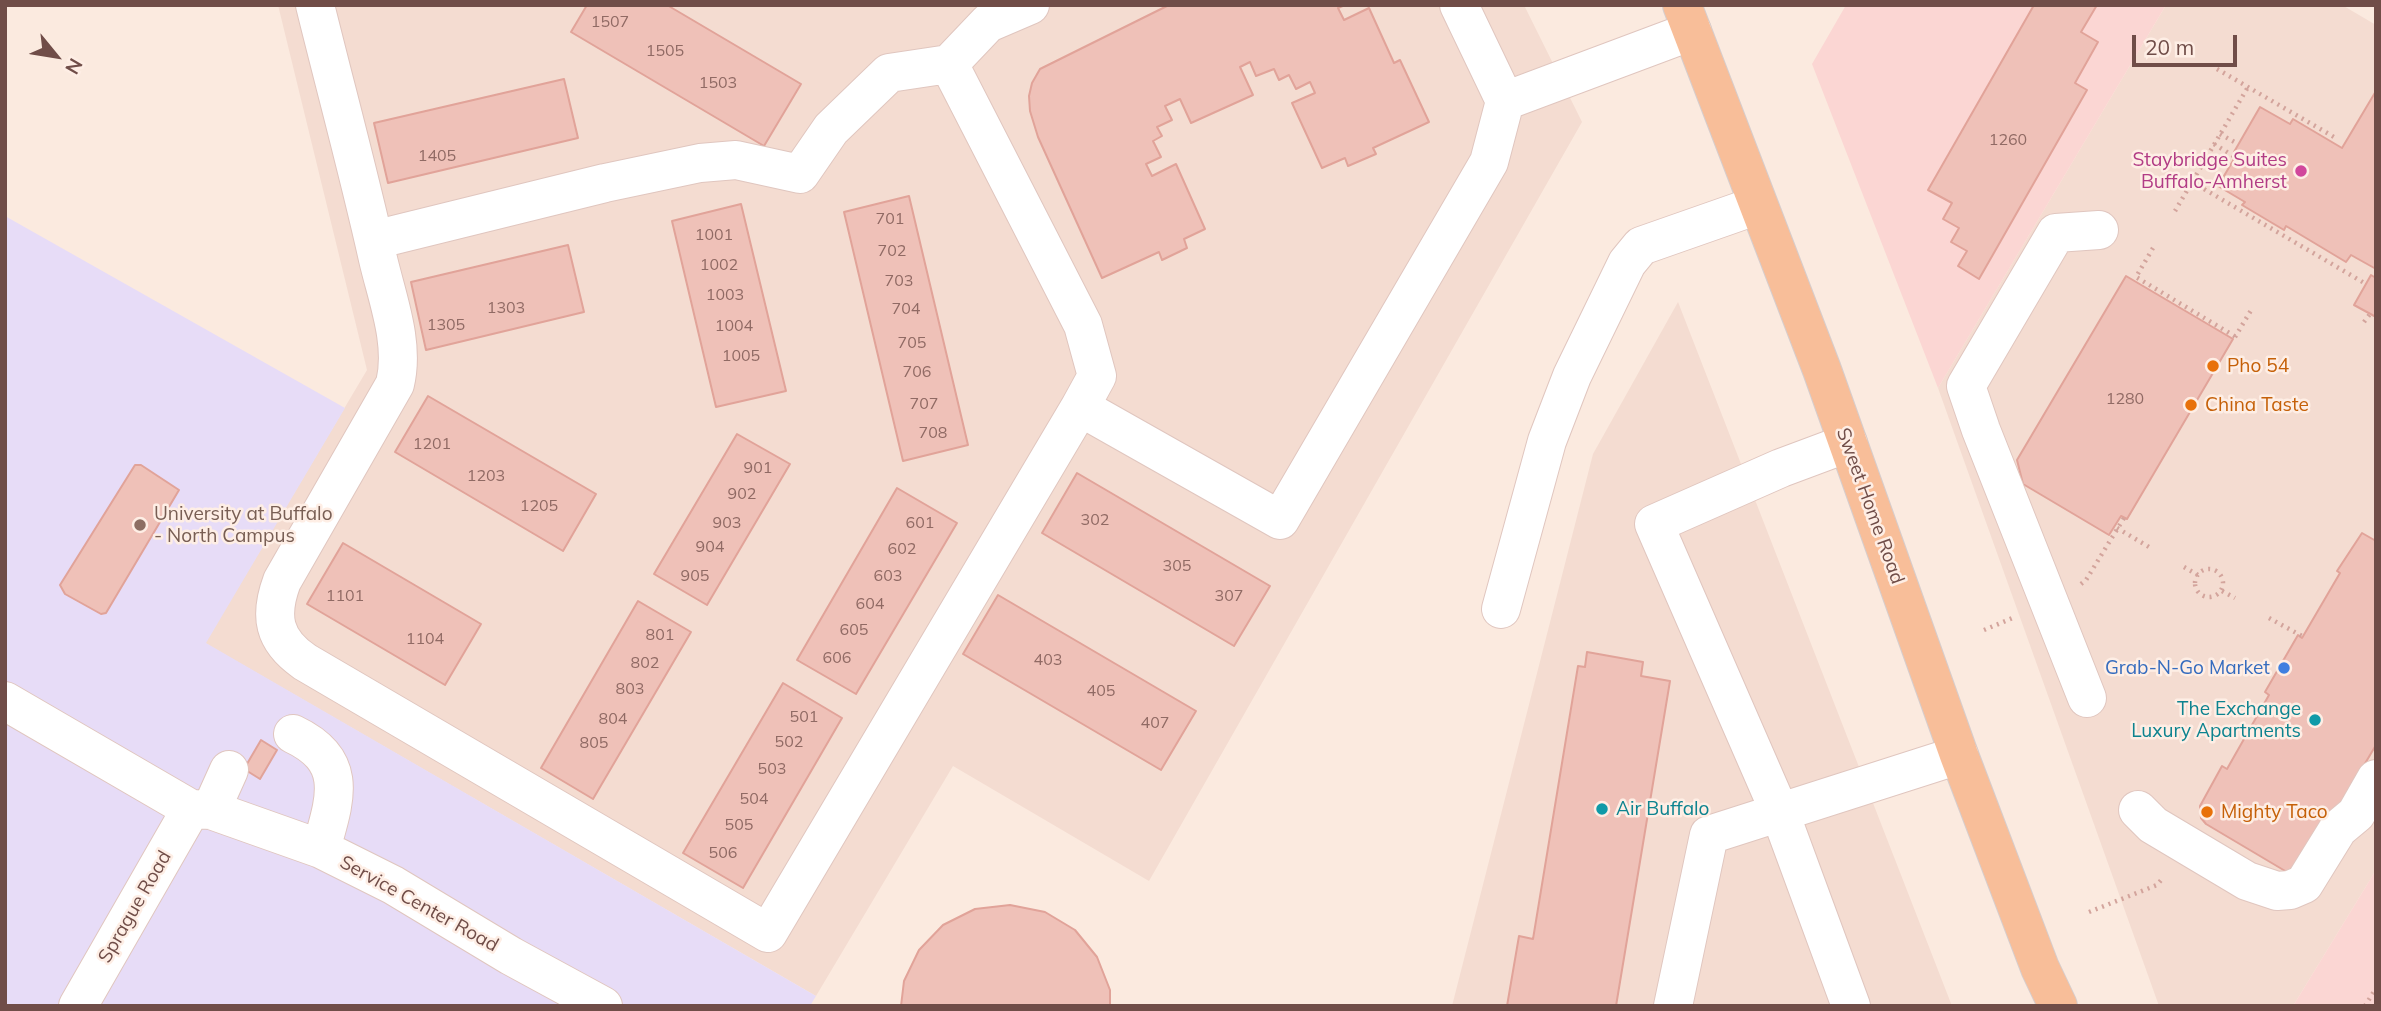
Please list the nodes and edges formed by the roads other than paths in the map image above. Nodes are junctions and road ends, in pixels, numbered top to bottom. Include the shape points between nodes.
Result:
1 (316, 5) edge
2 (1030, 5) edge
3 (1459, 5) edge
4 (1687, 18) edge
5 (949, 64) junction
6 (1505, 101) junction
7 (1758, 205) junction
8 (2099, 230) dead end
9 (374, 240) junction
10 (1080, 407) junction
11 (1848, 443) junction
12 (1501, 609) dead end
13 (2087, 698) dead end
14 (5, 701) edge
15 (293, 734) dead end
16 (1959, 755) junction
17 (229, 770) dead end
18 (2376, 779) edge
19 (201, 809) junction
20 (2138, 810) dead end
21 (1780, 813) junction
22 (321, 849) junction
23 (78, 1006) edge
24 (603, 1006) edge
25 (1673, 1006) edge
26 (1851, 1006) edge
27 (2058, 1006) edge

1 - 9 street
2 - 5 street via 988,23
3 - 6 street
4 - 6 street
4 - 7 main road, Sweet Home Road
5 - 9 street via 889,73 831,129 800,174 736,160 700,163
5 - 10 street via 1083,325 1097,376
6 - 10 street via 1489,162 1280,520
7 - 11 main road, Sweet Home Road
7 - 12 street via 1641,246 1627,263 1572,376 1547,441
8 - 13 street via 2056,233 1966,386
9 - 10 street via 398,346 397,376 282,581 274,614 285,646 305,662 768,933
11 - 16 main road, Sweet Home Road
11 - 21 street via 1654,524
14 - 19 street, Service Center Road
15 - 22 street via 324,755 334,778
16 - 21 street
16 - 27 main road, Sweet Home Road
17 - 19 street, Sprague Road
18 - 20 street via 2304,884 2290,890 2277,891 2247,881 2153,825
19 - 22 street, Service Center Road
19 - 23 street, Sprague Road
21 - 25 street via 1709,835
21 - 26 street
22 - 24 street, Service Center Road via 393,885

